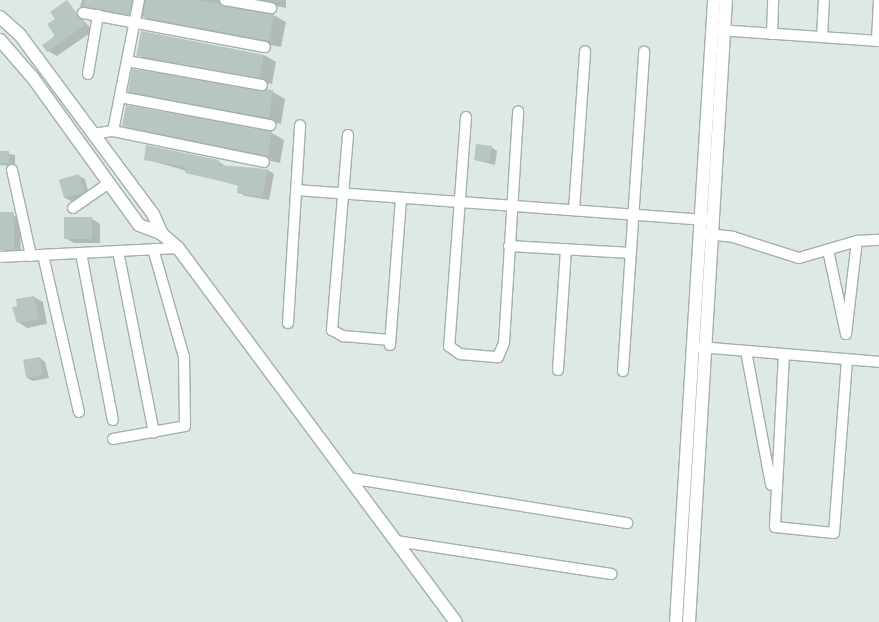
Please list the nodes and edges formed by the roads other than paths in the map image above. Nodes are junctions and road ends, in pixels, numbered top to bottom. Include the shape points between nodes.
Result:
1 (138, 0) edge
2 (225, 0) edge
3 (714, 0) edge
4 (726, 0) edge
5 (773, 0) edge
6 (824, 0) edge
7 (879, 0) edge
8 (271, 8) dead end
9 (83, 12) dead end
10 (98, 15) junction
11 (0, 17) edge
12 (134, 22) junction
13 (719, 30) junction
14 (772, 34) junction
15 (822, 38) junction
16 (0, 40) edge
17 (878, 41) edge
18 (265, 47) dead end
19 (585, 51) dead end
20 (644, 52) dead end
21 (127, 61) junction
22 (88, 74) dead end
23 (262, 85) dead end
24 (120, 97) junction
25 (518, 111) dead end
26 (466, 117) dead end
27 (270, 125) dead end
28 (300, 126) dead end
29 (113, 131) junction
30 (94, 134) junction
31 (348, 135) dead end
32 (264, 162) dead end
33 (12, 170) dead end
34 (109, 183) junction
35 (296, 190) junction
36 (342, 195) junction
37 (401, 198) junction
38 (460, 202) junction
39 (511, 205) junction
40 (74, 208) dead end
41 (574, 210) junction
42 (634, 214) junction
43 (706, 220) junction
44 (162, 234) junction
45 (706, 234) junction
46 (879, 240) edge
47 (857, 241) junction
48 (509, 246) junction
49 (178, 248) junction
50 (153, 249) junction
51 (566, 249) junction
52 (828, 250) junction
53 (118, 251) junction
54 (81, 253) junction
55 (631, 253) junction
56 (43, 255) junction
57 (31, 256) junction
58 (0, 257) edge
59 (288, 323) dead end
60 (698, 347) junction
61 (746, 351) junction
62 (784, 354) junction
63 (847, 359) junction
64 (879, 362) edge
65 (558, 370) dead end
66 (623, 371) dead end
67 (79, 412) dead end
68 (113, 420) dead end
69 (154, 432) junction
70 (113, 439) dead end
71 (349, 478) junction
72 (774, 501) junction
73 (627, 523) dead end
74 (396, 541) junction
75 (611, 574) dead end
76 (456, 622) edge
77 (676, 622) edge
78 (689, 622) edge

1 - 12 street
2 - 8 street
3 - 13 street
4 - 13 street
5 - 14 street
6 - 15 street
7 - 17 street
9 - 10 street
10 - 12 street
10 - 22 street
11 - 30 street via 20,34
12 - 18 street
12 - 21 street
13 - 14 street
13 - 43 street
14 - 15 street
15 - 17 street
16 - 34 street
19 - 41 street
20 - 42 street
21 - 23 street
21 - 24 street
24 - 27 street
24 - 29 street
25 - 39 street
26 - 38 street
28 - 35 street
29 - 30 street
29 - 32 street
30 - 44 street via 153,214
31 - 36 street
33 - 57 street
34 - 40 street
34 - 44 street via 139,225
35 - 36 street
35 - 59 street
36 - 37 street
36 - 37 street via 332,330 343,336 390,343
37 - 38 street
38 - 39 street
38 - 48 street via 450,346 454,352 498,357 501,352
39 - 41 street
39 - 48 street
41 - 42 street
42 - 43 street
42 - 55 street
43 - 45 street
44 - 49 street
45 - 52 street via 799,258
45 - 60 street
46 - 47 street
47 - 52 street
47 - 52 street via 846,334
48 - 51 street
49 - 50 street
49 - 71 street
50 - 53 street
50 - 69 street via 184,357 186,413 185,426
51 - 55 street
51 - 65 street
53 - 54 street
53 - 69 street
54 - 56 street
54 - 68 street
55 - 66 street
56 - 57 street
56 - 67 street
57 - 58 street
60 - 61 street
60 - 77 street
60 - 78 street
61 - 62 street
61 - 72 street
62 - 63 street
62 - 72 street
63 - 64 street
63 - 72 street via 834,532 775,527
69 - 70 street
71 - 73 street
71 - 74 street
74 - 75 street
74 - 76 street

